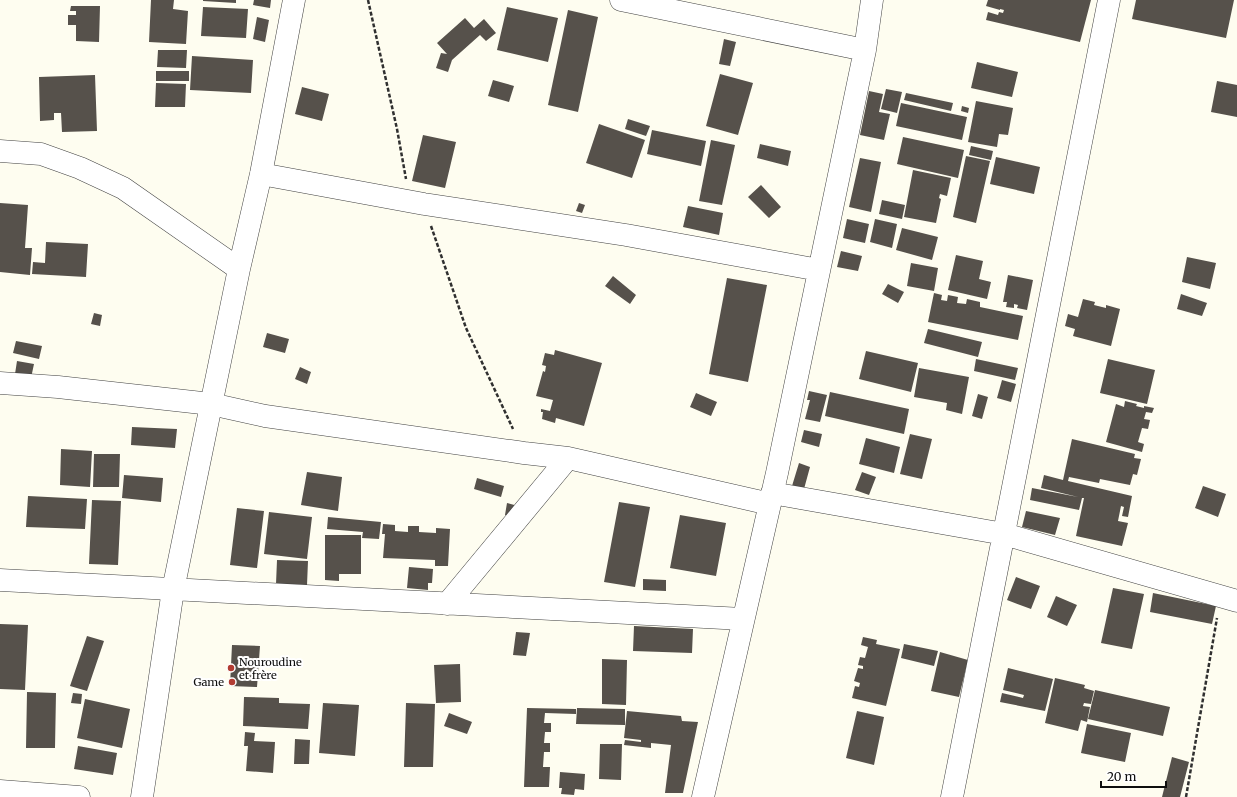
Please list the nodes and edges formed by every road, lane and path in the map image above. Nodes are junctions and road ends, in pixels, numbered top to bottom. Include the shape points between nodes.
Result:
1 (294, 0) edge
2 (621, 0) edge
3 (872, 0) edge
4 (1110, 0) edge
5 (865, 50) junction
6 (0, 151) edge
7 (261, 174) junction
8 (239, 269) junction
9 (819, 270) junction
10 (0, 383) edge
11 (211, 404) junction
12 (568, 458) junction
13 (771, 498) junction
14 (1004, 534) junction
15 (0, 580) edge
16 (173, 590) junction
17 (1229, 598) edge
18 (447, 604) junction
19 (743, 619) junction
20 (0, 791) edge
21 (79, 797) edge
22 (142, 797) edge
23 (703, 797) edge
24 (952, 797) edge
25 (1186, 797) edge

1 - 7 street
2 - 5 street
3 - 5 street
4 - 14 street
5 - 9 street
6 - 8 street via 41,154 124,188
7 - 8 street
7 - 9 street
8 - 11 street
9 - 13 street
10 - 11 street via 58,386
11 - 12 street via 272,417
11 - 16 street
12 - 13 street
12 - 18 street
13 - 14 street
13 - 19 street
14 - 17 street
14 - 24 street
15 - 16 street
16 - 18 street
16 - 22 street
17 - 25 path
18 - 19 street
19 - 23 street
20 - 21 street

